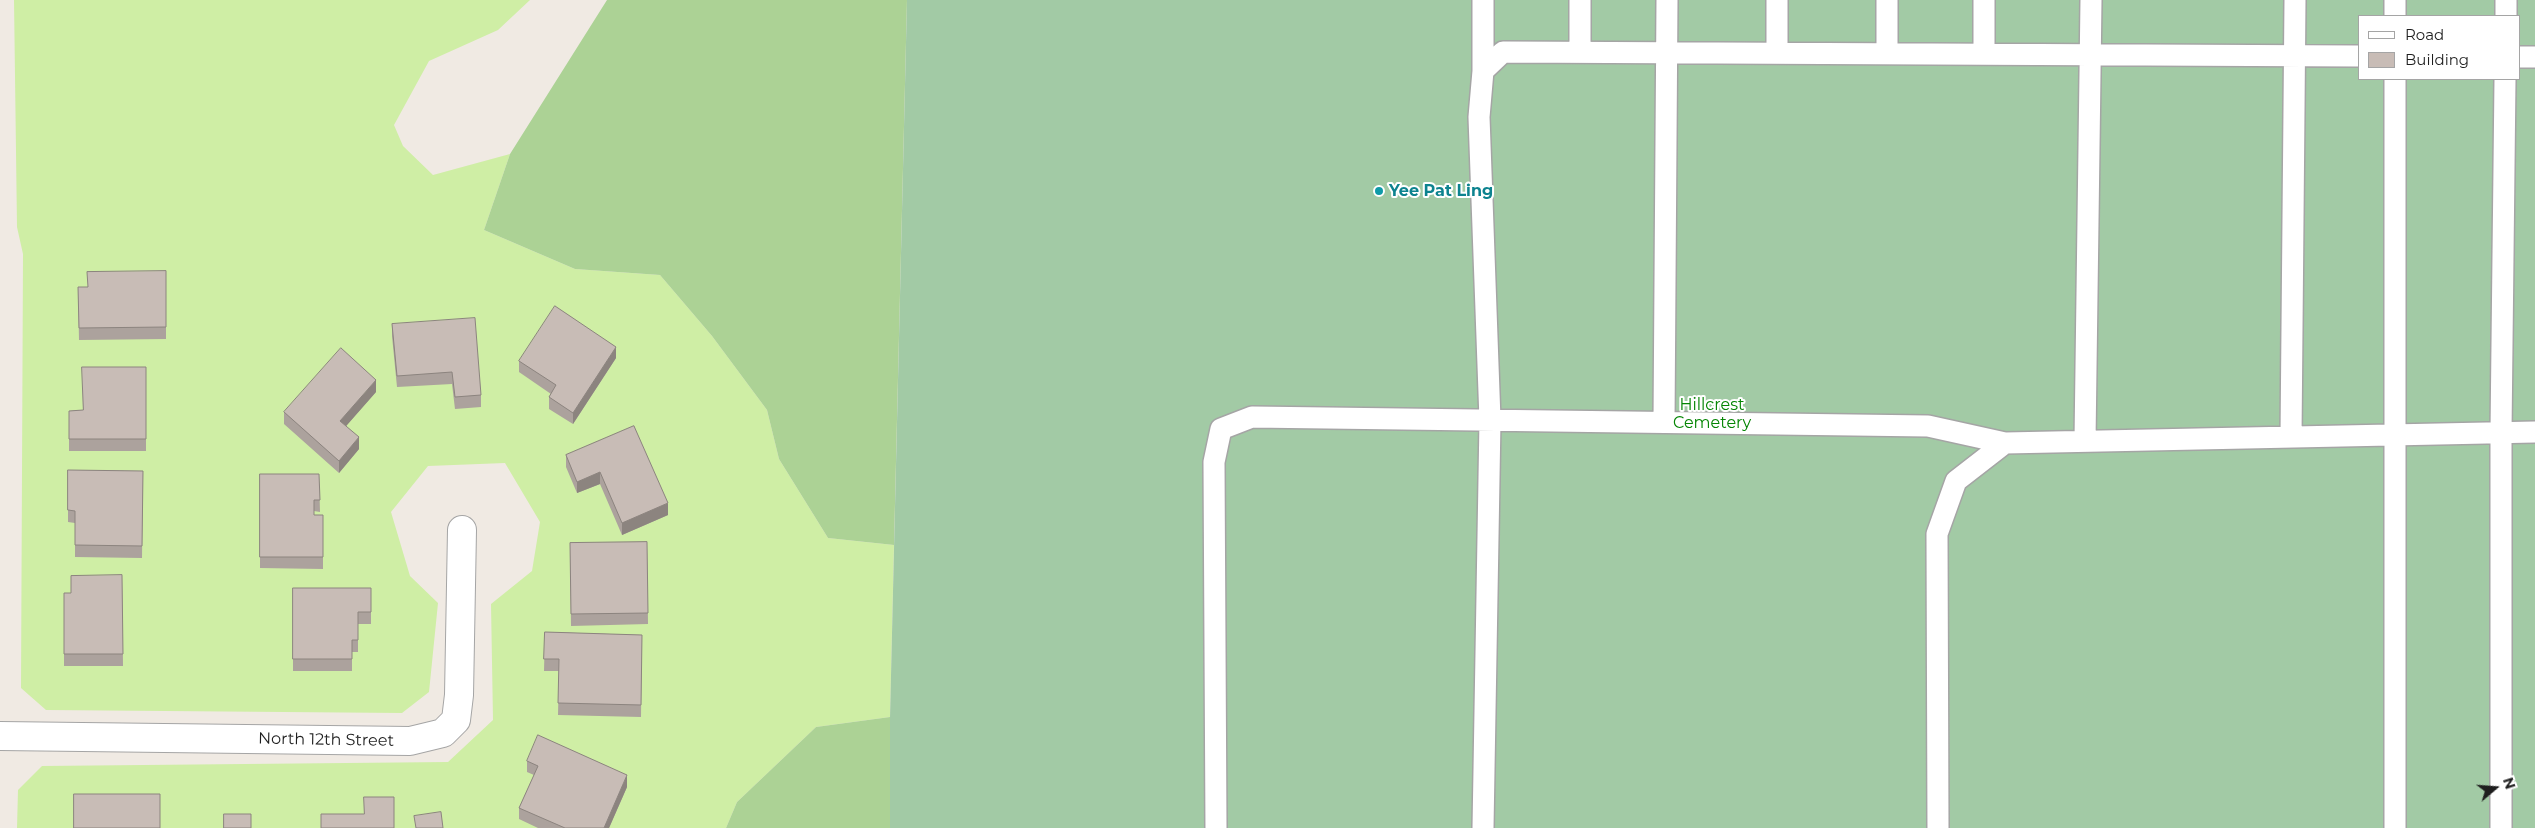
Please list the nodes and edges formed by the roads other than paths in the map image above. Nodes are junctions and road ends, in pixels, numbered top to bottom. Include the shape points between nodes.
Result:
1 (1483, 0) edge
2 (1580, 0) edge
3 (1667, 0) edge
4 (1778, 0) edge
5 (1887, 0) edge
6 (1984, 0) edge
7 (2091, 0) edge
8 (2295, 0) edge
9 (2395, 0) edge
10 (2506, 0) edge
11 (2395, 15) edge
12 (2506, 15) edge
13 (1580, 52) junction
14 (1667, 52) junction
15 (1777, 53) junction
16 (1887, 54) junction
17 (1984, 54) junction
18 (2090, 55) junction
19 (2295, 56) junction
20 (2358, 56) edge
21 (2520, 56) edge
22 (2535, 57) edge
23 (1483, 71) junction
24 (2395, 80) edge
25 (2505, 80) edge
26 (1490, 420) junction
27 (1664, 422) junction
28 (2501, 432) junction
29 (2535, 432) edge
30 (2396, 435) junction
31 (2291, 437) junction
32 (2084, 441) junction
33 (2005, 443) junction
34 (462, 530) dead end
35 (0, 736) edge
36 (1216, 828) edge
37 (1483, 828) edge
38 (1938, 828) edge
39 (2395, 828) edge
40 (2501, 828) edge

1 - 23 lane
2 - 13 lane
3 - 14 lane
4 - 15 lane
5 - 16 lane
6 - 17 lane
7 - 18 lane
8 - 19 lane
9 - 11 lane
10 - 12 lane
13 - 14 lane
13 - 23 lane via 1502,52
14 - 15 lane
14 - 27 lane
15 - 16 lane
16 - 17 lane
17 - 18 lane
18 - 19 lane
18 - 32 lane
19 - 20 lane
19 - 31 lane
21 - 22 lane
23 - 26 lane via 1479,118
24 - 30 lane
25 - 28 lane
26 - 27 lane
26 - 36 lane via 1252,417 1222,429 1214,462
26 - 37 lane
27 - 33 lane via 1928,426
28 - 29 lane
28 - 30 lane
28 - 40 lane
30 - 31 lane
30 - 39 lane
31 - 32 lane
32 - 33 lane
33 - 38 lane via 1956,481 1937,534
34 - 35 street, North 12th Street via 458,703 456,720 443,733 410,740

